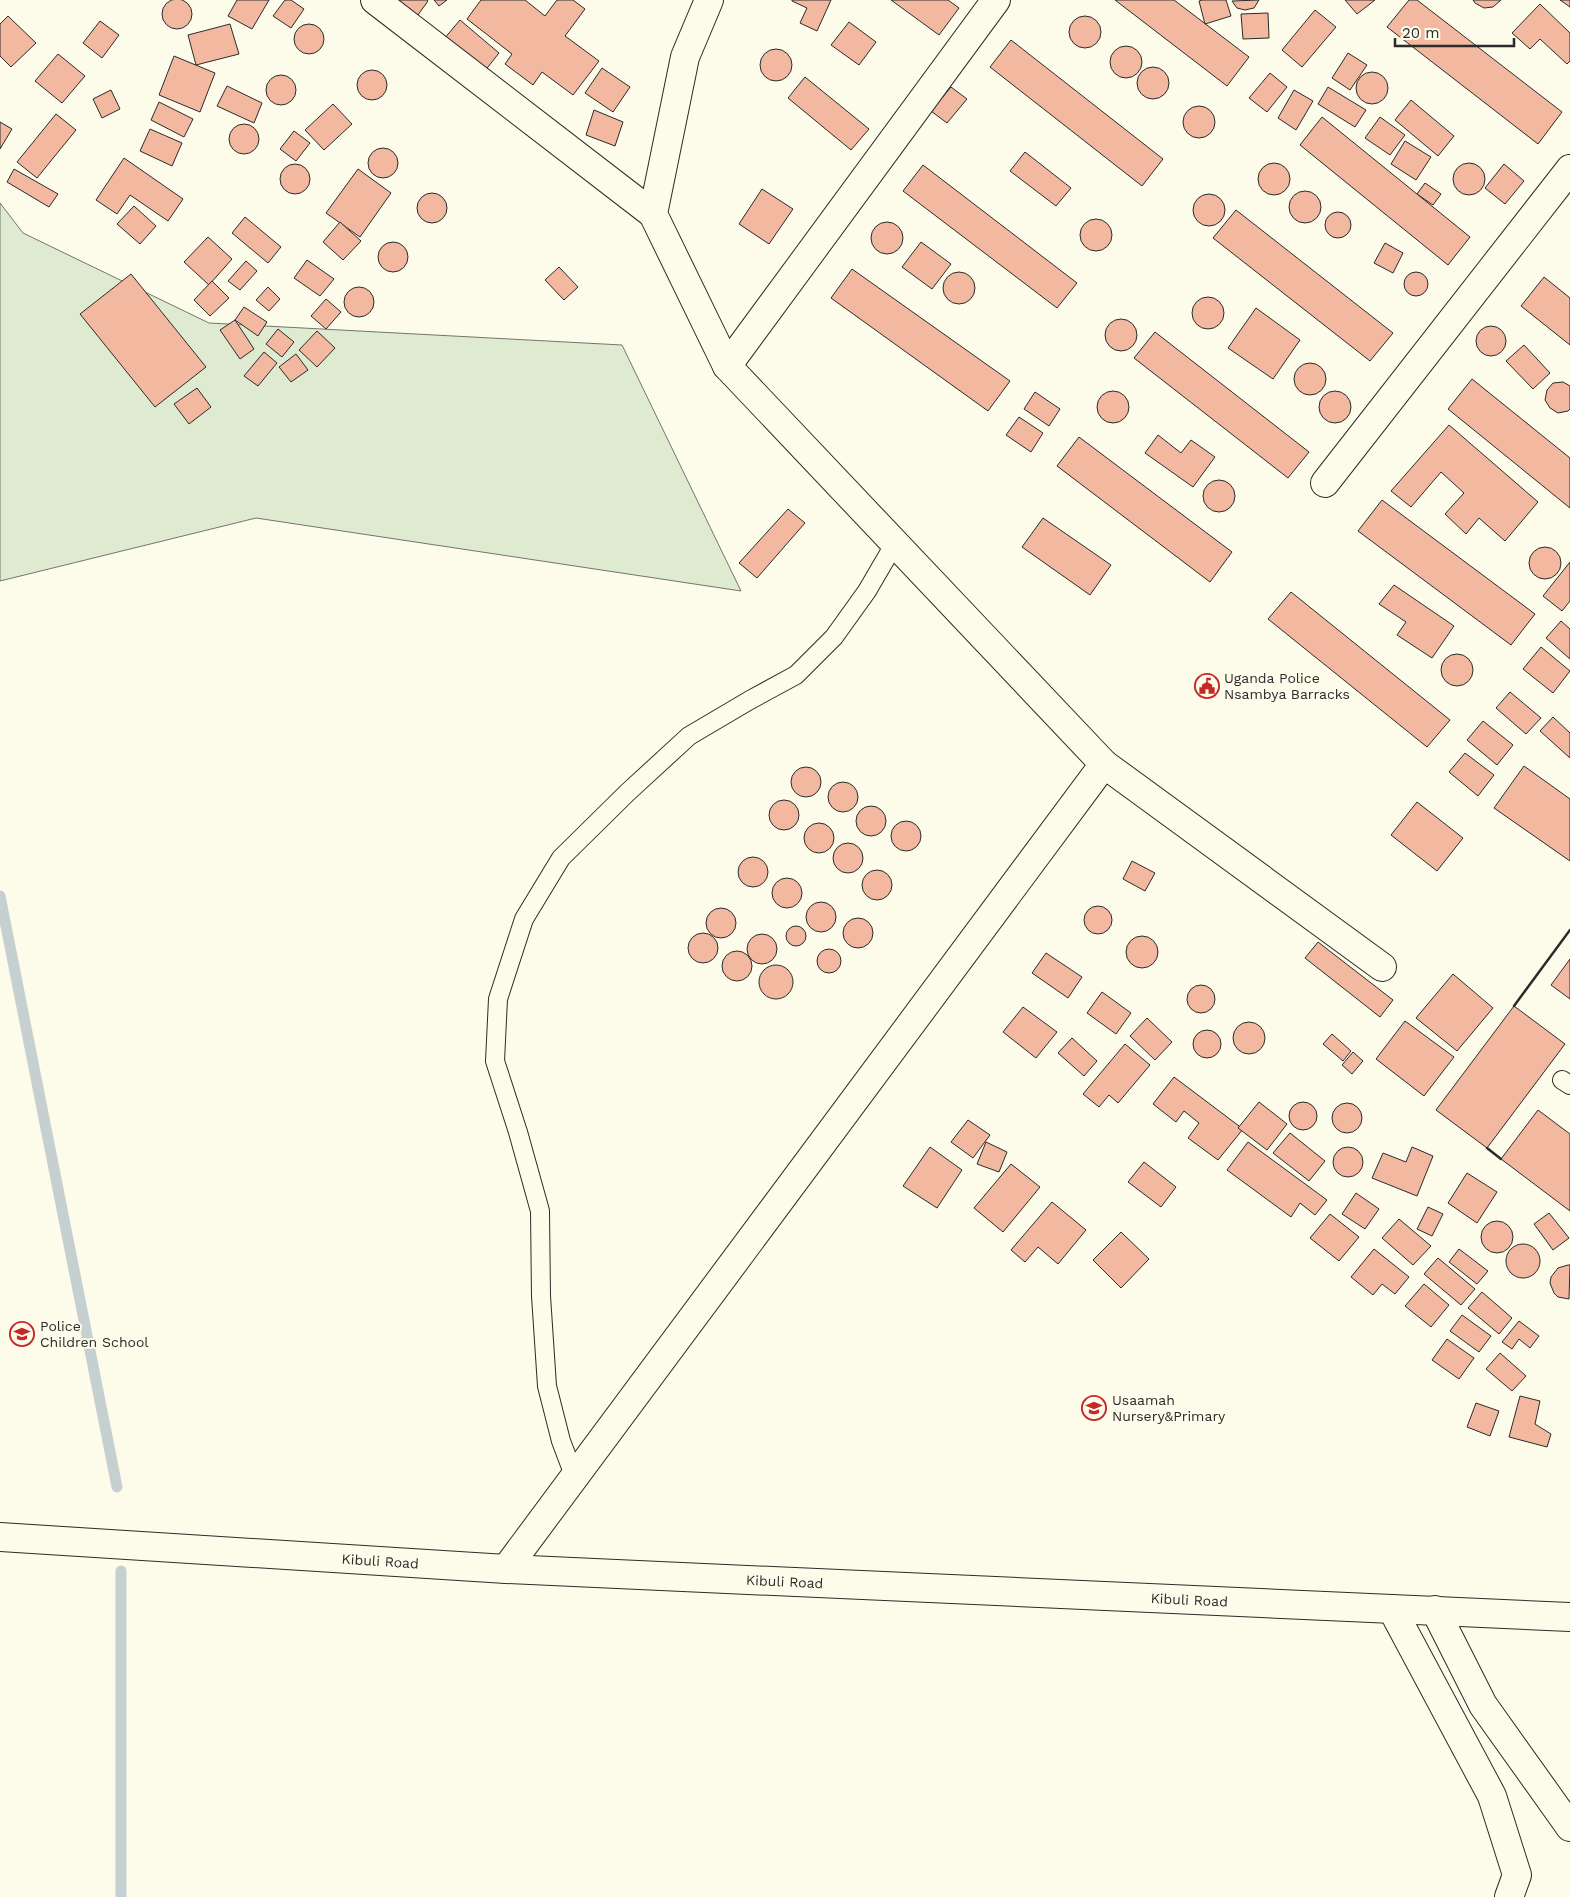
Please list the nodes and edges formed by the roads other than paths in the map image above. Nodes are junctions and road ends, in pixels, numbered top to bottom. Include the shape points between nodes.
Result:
1 (375, 0) edge
2 (709, 0) edge
3 (996, 0) edge
4 (1570, 169) edge
5 (653, 214) junction
6 (727, 366) junction
7 (1325, 483) dead end
8 (895, 543) junction
9 (1104, 764) junction
10 (1382, 967) dead end
11 (575, 1478) junction
12 (0, 1538) edge
13 (506, 1569) junction
14 (1392, 1608) junction
15 (1435, 1610) junction
16 (1570, 1617) edge
17 (1570, 1827) edge
18 (1509, 1897) edge

1 - 5 main road
2 - 5 main road via 685,57
3 - 6 main road
4 - 7 main road
5 - 6 main road
6 - 8 main road
8 - 9 main road
8 - 11 lane via 867,591 834,637 796,675 689,736 561,858 524,919 498,999 494,1061 540,1210 547,1386 561,1441
9 - 10 main road
9 - 11 main road
11 - 13 main road
12 - 13 main road, Kibuli Road
13 - 14 main road, Kibuli Road
14 - 15 main road, Kibuli Road
14 - 18 main road via 1492,1796 1517,1875
15 - 16 main road, Kibuli Road
15 - 17 main road via 1482,1705

